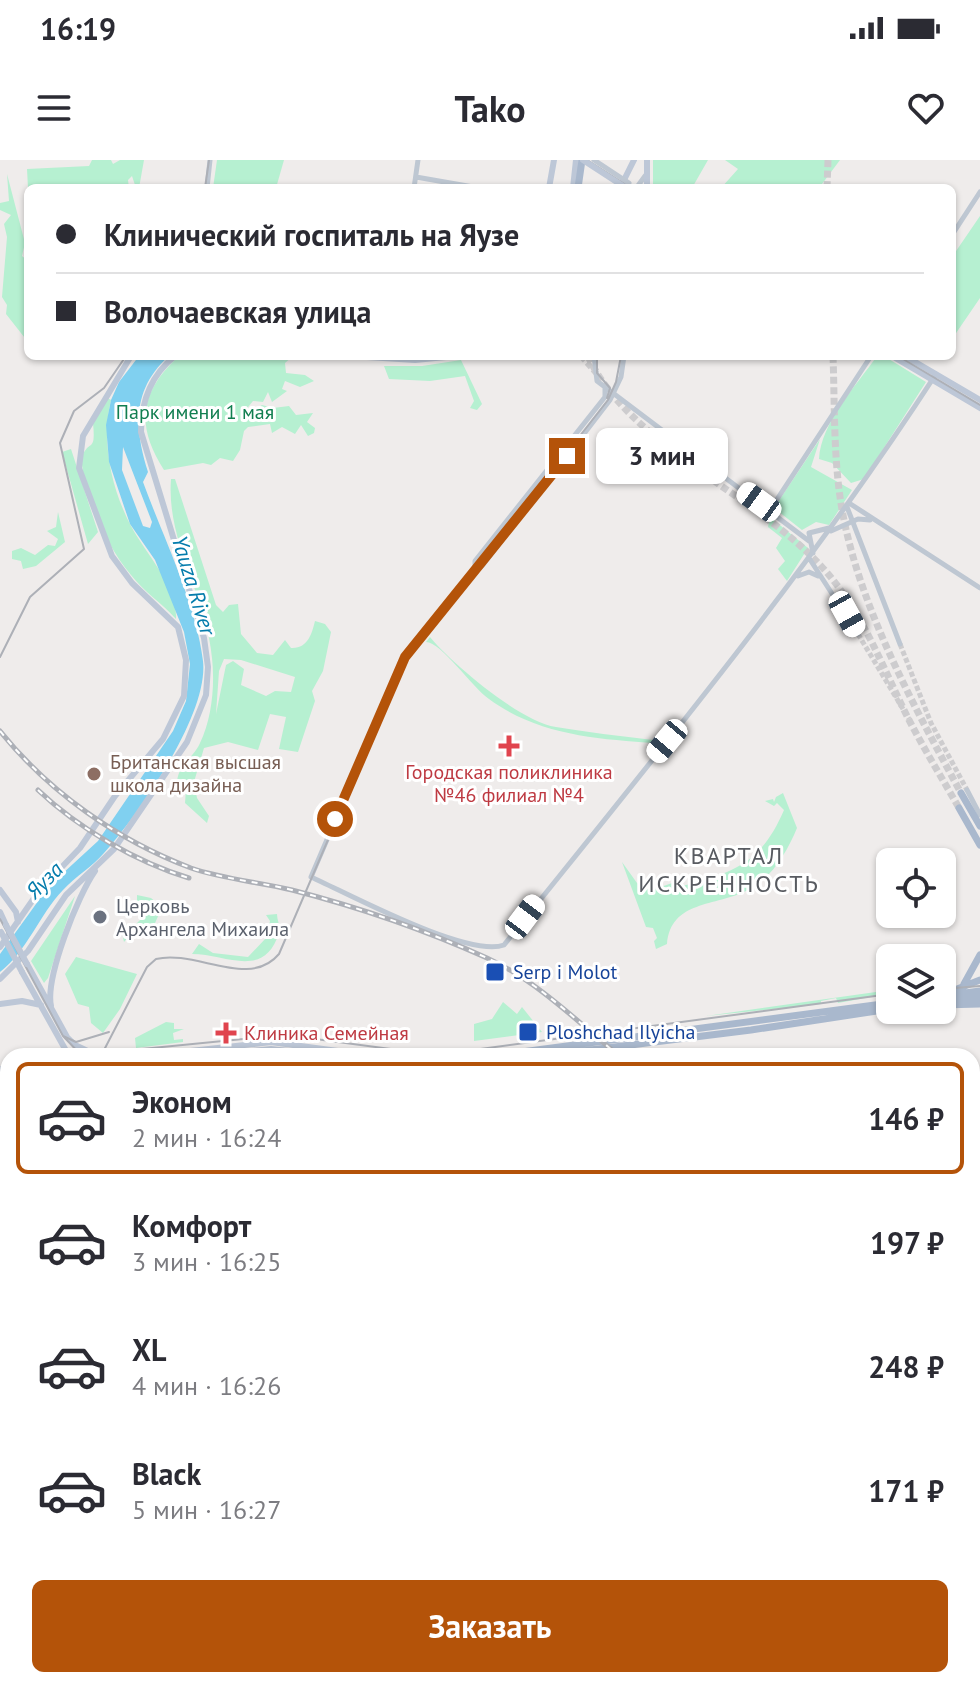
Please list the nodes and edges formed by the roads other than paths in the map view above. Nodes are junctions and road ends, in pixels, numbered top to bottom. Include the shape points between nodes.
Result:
1 (210, 160) edge
2 (418, 160) edge
3 (576, 160) edge
4 (583, 160) edge
5 (594, 160) edge
6 (634, 160) edge
7 (647, 160) edge
8 (553, 161) edge
9 (647, 171) junction
10 (416, 177) junction
11 (207, 184) edge
12 (415, 184) edge
13 (456, 184) edge
14 (550, 184) edge
15 (576, 184) edge
16 (577, 184) edge
17 (622, 184) edge
18 (624, 184) edge
19 (624, 184) edge
20 (639, 184) edge
21 (647, 184) edge
22 (980, 192) edge
23 (956, 229) edge
24 (129, 360) edge
25 (171, 360) edge
26 (595, 360) edge
27 (623, 360) edge
28 (868, 360) edge
29 (900, 360) edge
30 (911, 360) edge
31 (621, 377) junction
32 (934, 377) junction
33 (601, 384) junction
34 (614, 393) junction
35 (980, 400) edge
36 (980, 408) edge
37 (848, 505) junction
38 (770, 510) junction
39 (853, 520) junction
40 (874, 521) junction
41 (833, 525) junction
42 (819, 531) junction
43 (810, 532) junction
44 (800, 533) junction
45 (827, 534) junction
46 (859, 535) junction
47 (810, 541) junction
48 (820, 542) junction
49 (811, 555) junction
50 (475, 568) junction
51 (819, 576) junction
52 (794, 578) junction
53 (980, 588) edge
54 (858, 634) tunnel mouth
55 (900, 644) tunnel mouth
56 (964, 792) joint
57 (959, 808) tunnel mouth
58 (980, 815) edge
59 (980, 826) edge
60 (980, 845) edge
61 (99, 866) junction
62 (0, 890) edge
63 (66, 895) junction
64 (79, 901) junction
65 (29, 904) junction
66 (14, 909) junction
67 (0, 912) edge
68 (17, 925) junction
69 (3, 933) edge
70 (0, 947) edge
71 (980, 955) edge
72 (0, 979) edge
73 (53, 980) junction
74 (980, 980) edge
75 (964, 984) junction
76 (35, 986) junction
77 (956, 989) edge
78 (980, 991) edge
79 (956, 996) edge
80 (980, 998) edge
81 (956, 999) edge
82 (22, 1001) junction
83 (956, 1001) edge
84 (0, 1004) edge
85 (980, 1004) edge
86 (41, 1005) junction
87 (51, 1006) junction
88 (876, 1008) edge
89 (876, 1008) edge
90 (62, 1048) edge
91 (83, 1048) edge
92 (218, 1048) edge
93 (317, 1048) edge
94 (548, 1048) edge
95 (605, 1048) edge

1 - 11 street
2 - 10 street
3 - 15 main road
4 - 16 main road
4 - 18 main road, bridge
5 - 19 street, bridge
6 - 17 main road
7 - 9 main road
8 - 14 main road
9 - 20 street
9 - 21 main road
10 - 12 street
10 - 13 street
22 - 23 street
24 - 65 main road via 87,427 78,453 81,475 101,532 124,574 178,627 186,660 184,696 163,739 80,848
25 - 61 main road via 146,394 141,432 204,638 208,678 196,725
26 - 33 street
27 - 31 street
28 - 38 street
29 - 32 main road
30 - 32 main road
31 - 33 street
31 - 34 street
32 - 35 main road
32 - 36 main road
32 - 37 street
33 - 34 street
33 - 50 street via 605,397 475,561
34 - 38 street
34 - 50 street
37 - 39 street
37 - 40 street
37 - 41 street
38 - 44 street
39 - 40 street
39 - 45 street
39 - 46 street
40 - 46 street via 860,524
40 - 53 street
41 - 42 street
41 - 45 street
42 - 43 street
42 - 48 street
43 - 44 street
43 - 47 street
44 - 47 street
45 - 48 street
46 - 55 street
47 - 48 street
47 - 49 street
48 - 49 street
49 - 51 street
49 - 52 street
50 - 52 street via 403,662 311,877 390,915 473,944 499,947
51 - 52 street via 809,572
51 - 54 street
56 - 58 street
56 - 59 main road
57 - 60 main road
61 - 63 main road
61 - 64 main road
62 - 66 main road
63 - 64 main road via 78,892
63 - 72 main road via 28,951
64 - 73 main road
65 - 66 main road
65 - 68 main road
66 - 68 main road
67 - 69 main road
68 - 69 main road
69 - 70 main road
69 - 76 main road, bridge
69 - 76 main road, bridge via 27,964
71 - 75 main road
73 - 76 main road via 46,987
73 - 87 main road
74 - 75 main road
75 - 77 main road
76 - 82 main road
76 - 86 main road
76 - 87 main road
78 - 79 main road
80 - 81 main road
82 - 84 main road
82 - 86 main road
83 - 85 main road
86 - 90 main road
87 - 91 main road via 72,1042
88 - 94 main road
89 - 95 main road
92 - 93 main road via 273,1042

